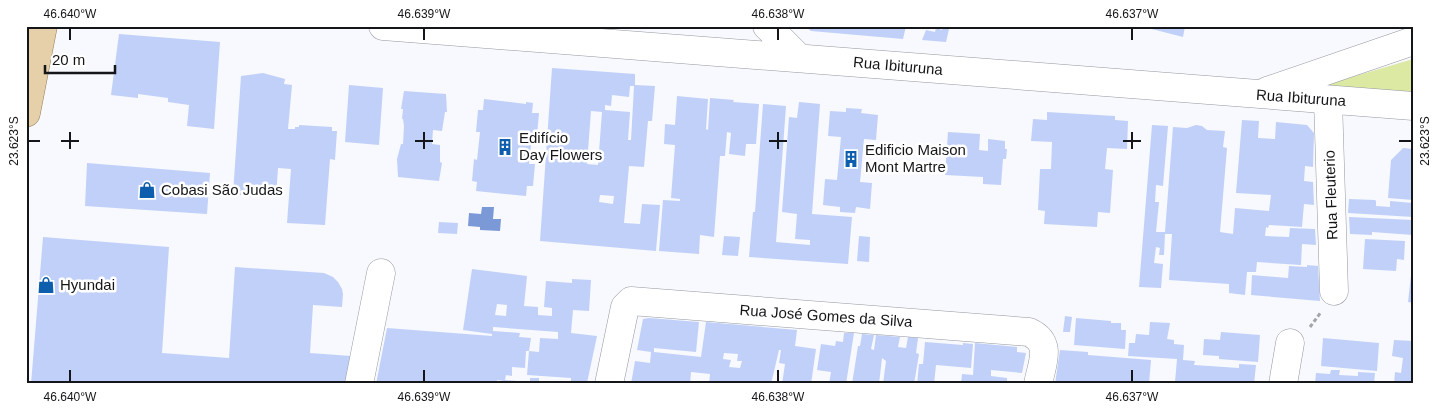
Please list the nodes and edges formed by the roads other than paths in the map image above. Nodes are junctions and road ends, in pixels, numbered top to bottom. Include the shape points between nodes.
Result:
1 (44, 26) edge
2 (382, 26) edge
3 (768, 26) edge
4 (1413, 41) edge
5 (799, 58) junction
6 (1257, 94) junction
7 (1328, 100) junction
8 (1413, 106) edge
9 (26, 113) edge
10 (382, 273) dead end
11 (1334, 291) road end
12 (1290, 343) road end
13 (359, 384) edge
14 (609, 384) edge
15 (1038, 384) edge
16 (1283, 384) edge

1 - 9 main road
2 - 5 street, Rua Ibituruna
3 - 5 street
4 - 6 street
5 - 6 street, Rua Ibituruna
6 - 7 street, Rua Ibituruna
7 - 8 street, Rua Ibituruna
7 - 11 street, Rua Fleuterio
10 - 13 street
12 - 16 street
14 - 15 street, Rua José Gomes da Silva via 625,307 631,301 1029,332 1044,346

